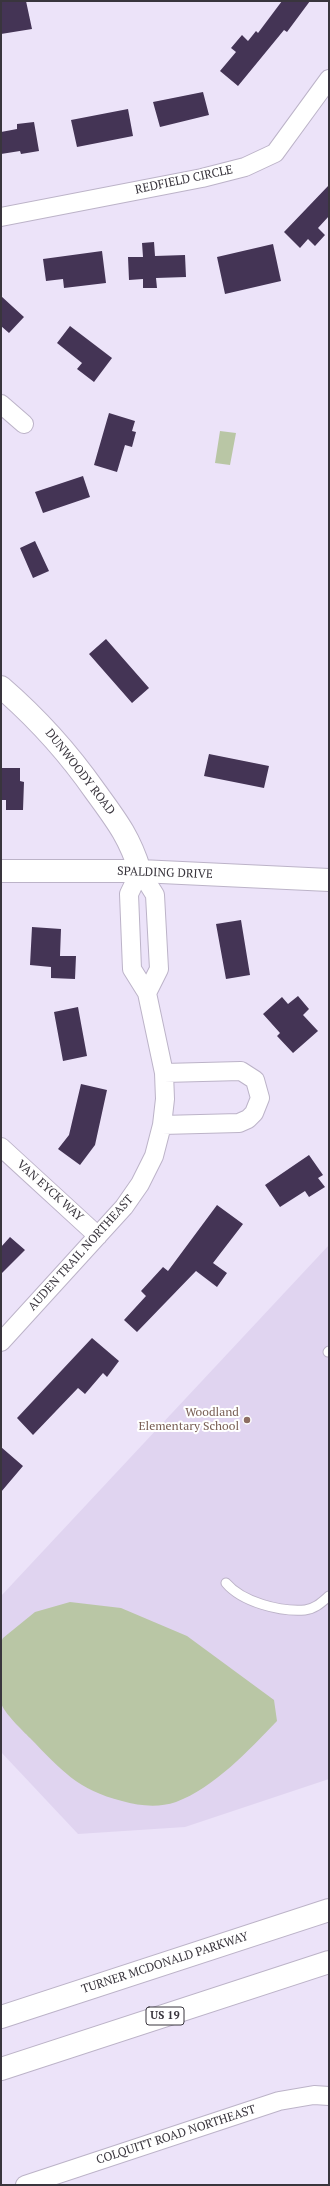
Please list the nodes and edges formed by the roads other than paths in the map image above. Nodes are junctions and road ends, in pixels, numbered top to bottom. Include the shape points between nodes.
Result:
1 (329, 79) edge
2 (1, 217) edge
3 (1, 404) edge
4 (24, 424) dead end
5 (1, 687) edge
6 (1, 871) edge
7 (140, 871) junction
8 (329, 880) edge
9 (147, 993) junction
10 (164, 1073) junction
11 (162, 1126) junction
12 (1, 1147) edge
13 (98, 1236) junction
14 (1, 1342) edge
15 (226, 1583) dead end
16 (329, 1596) edge
17 (329, 1910) edge
18 (329, 1962) edge
19 (1, 2017) edge
20 (1, 2069) edge
21 (329, 2096) edge
22 (25, 2185) edge

1 - 2 street, REDFIELD CIRCLE via 275,153 245,167 202,178
3 - 4 street
5 - 7 main road, DUNWOODY ROAD via 33,715 74,762 120,825 133,849
6 - 7 main road, SPALDING DRIVE
7 - 8 main road, SPALDING DRIVE
7 - 9 street, AUDEN TRAIL NORTHEAST via 129,894 132,969
7 - 9 street via 155,894 159,969
9 - 10 street, AUDEN TRAIL NORTHEAST
10 - 11 street, AUDEN TRAIL NORTHEAST
10 - 11 street via 240,1070 255,1080 260,1098 254,1113 239,1123
11 - 13 street, AUDEN TRAIL NORTHEAST via 154,1156 140,1184 124,1207
12 - 13 street, VAN EYCK WAY
13 - 14 street, AUDEN TRAIL NORTHEAST
15 - 16 lane via 232,1591 256,1604 281,1608 306,1610
17 - 19 main road, TURNER MCDONALD PARKWAY
18 - 20 main road, US 19
21 - 22 street, COLQUITT ROAD NORTHEAST via 314,2095 279,2102

